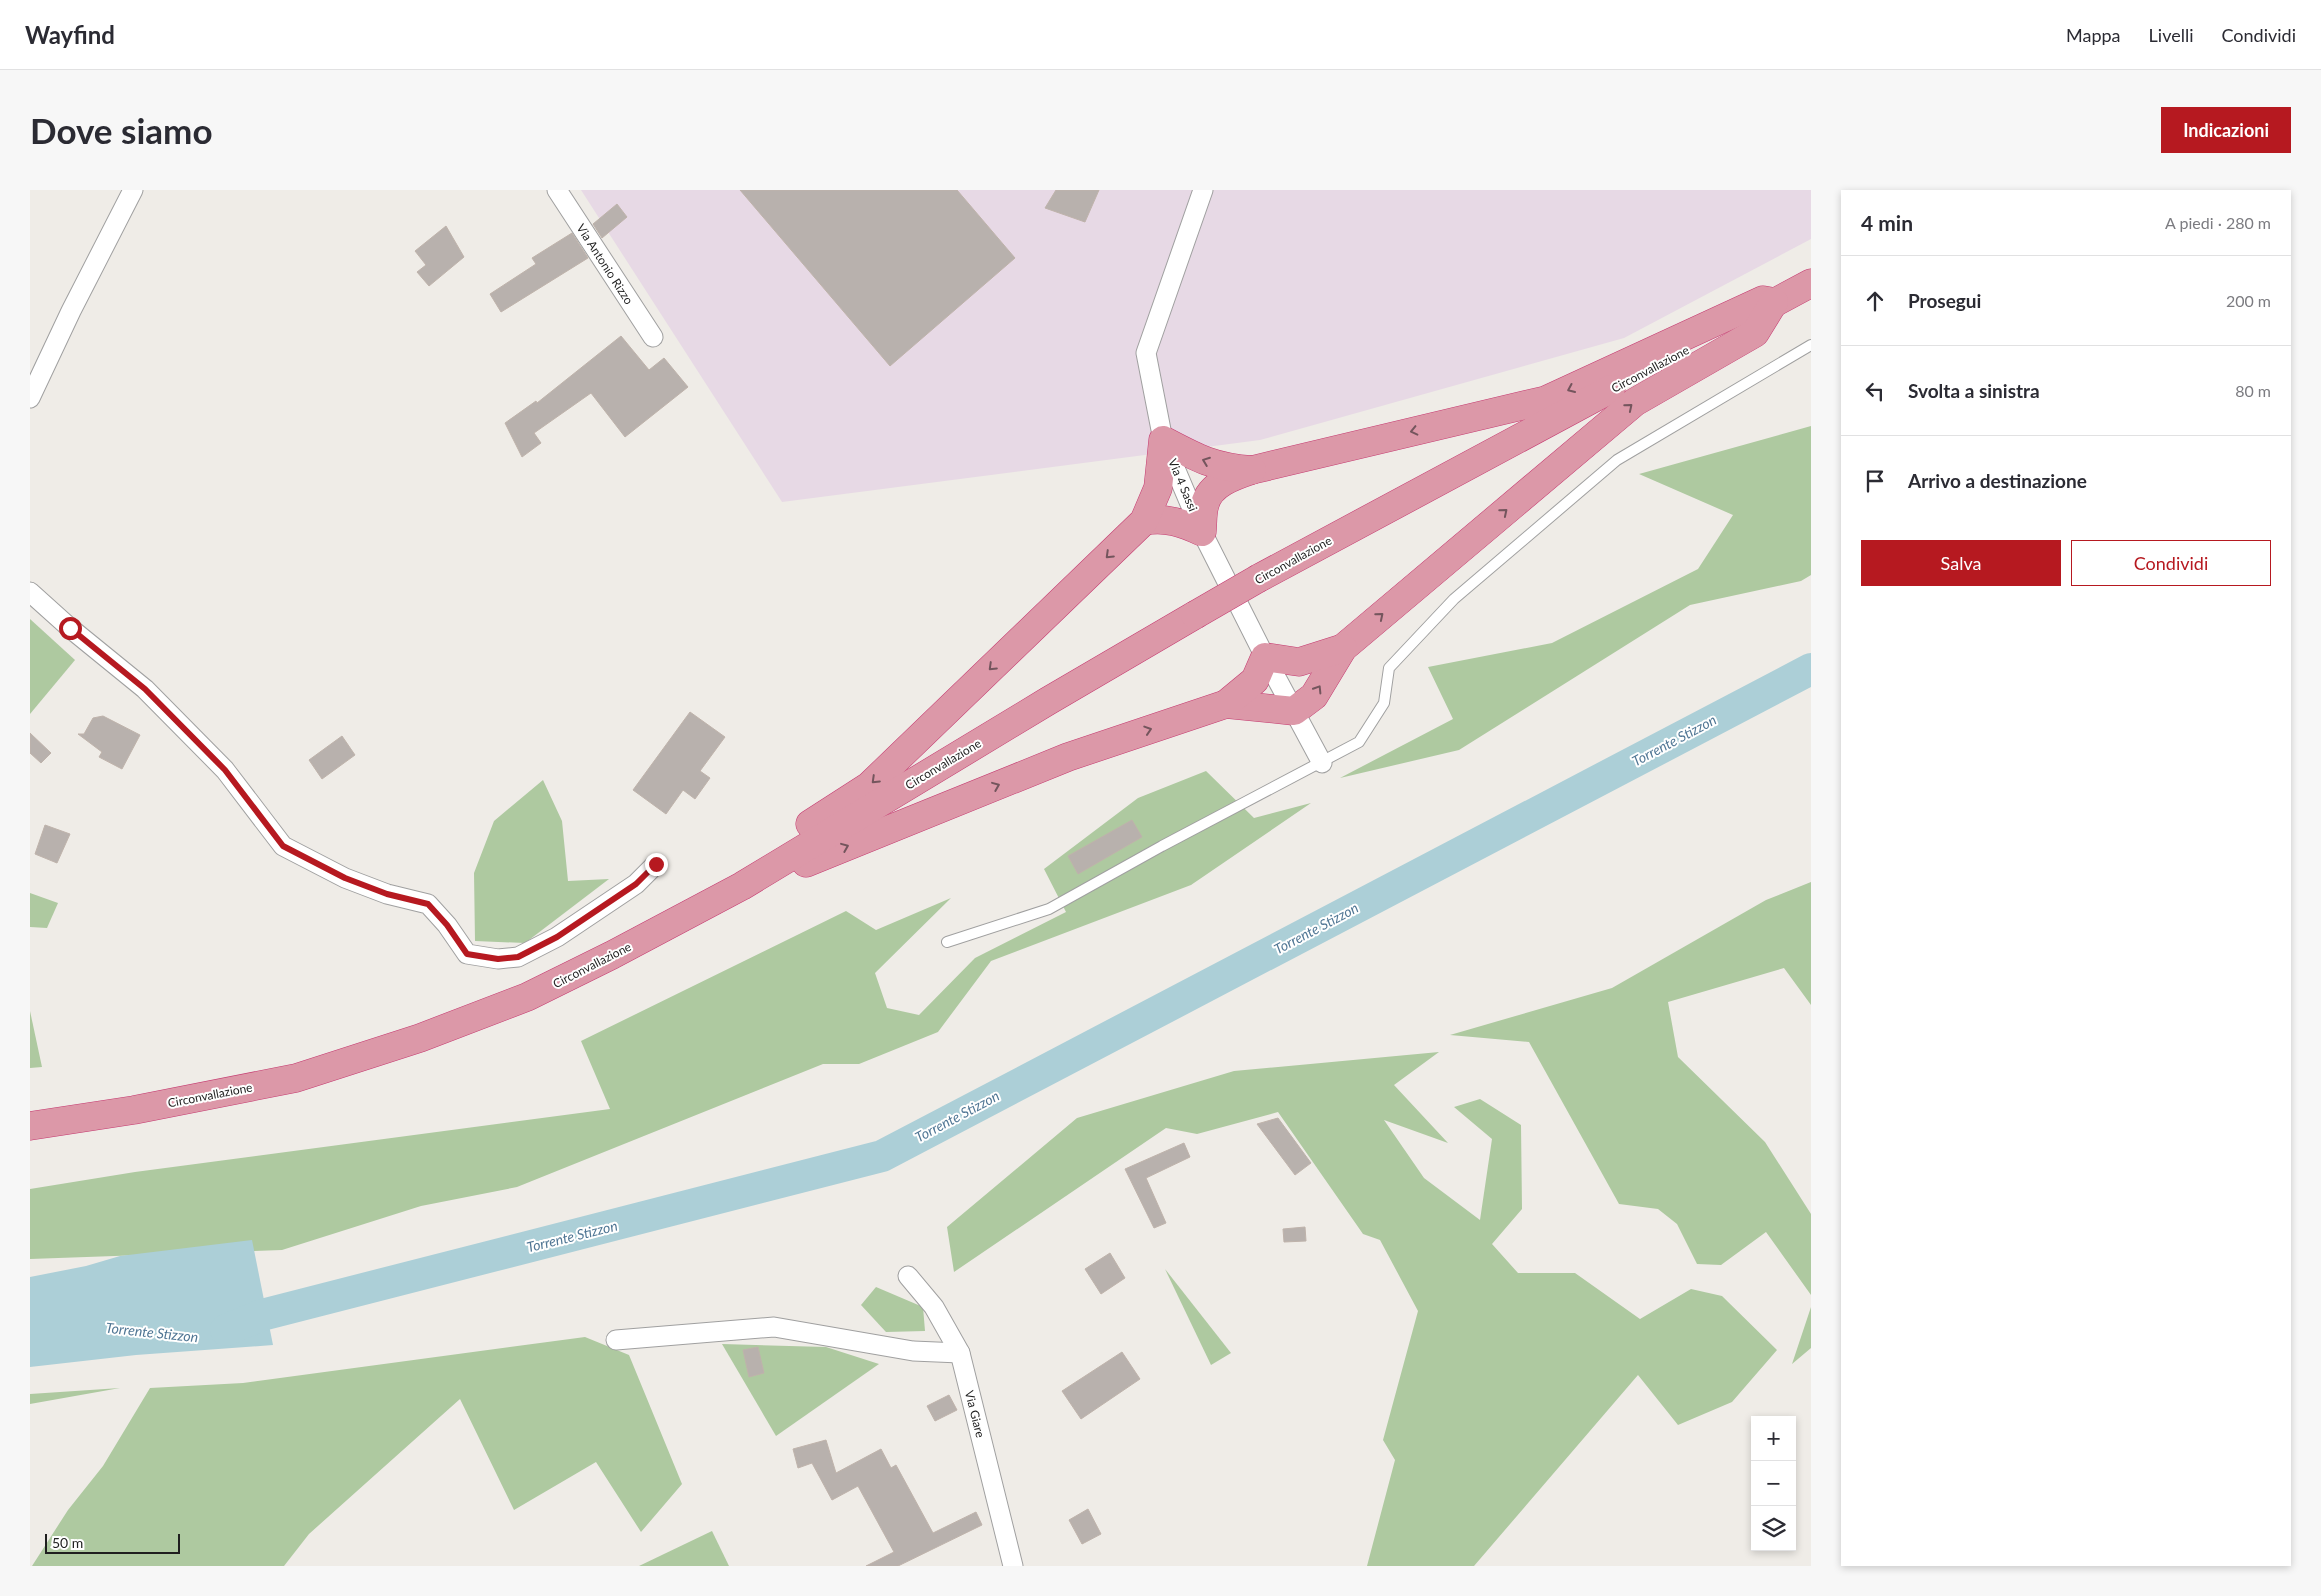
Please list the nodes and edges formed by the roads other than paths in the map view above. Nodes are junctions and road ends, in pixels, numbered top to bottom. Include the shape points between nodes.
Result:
1 (133, 190) edge
2 (557, 190) edge
3 (1202, 190) edge
4 (1811, 283) edge
5 (1774, 302) junction
6 (653, 337) dead end
7 (1811, 345) edge
8 (30, 398) edge
9 (1163, 440) junction
10 (1252, 470) junction
11 (1144, 521) junction
12 (1202, 532) junction
13 (30, 592) edge
14 (1342, 648) junction
15 (1265, 657) junction
16 (1226, 704) junction
17 (1294, 711) junction
18 (1322, 762) junction
19 (782, 862) junction
20 (656, 864) dead end
21 (947, 942) dead end
22 (30, 1126) edge
23 (908, 1276) dead end
24 (616, 1340) dead end
25 (960, 1353) junction
26 (1013, 1566) edge

1 - 8 street
2 - 6 street, Via Antonio Rizzo
3 - 9 street, Via 4 Sassi via 1146,353
4 - 5 highway, Circonvallazione
5 -> 10 highway via 1763,300 1546,400
14 -> 5 highway via 1636,402 1755,333
5 - 19 highway, Circonvallazione, bridge via 1260,578 1039,706
7 - 18 lane via 1618,460 1454,599 1389,668 1384,703 1359,742
10 -> 9 highway via 1224,468
9 - 11 highway via 1158,488
9 - 12 street, Via 4 Sassi
10 - 12 highway via 1228,478 1214,489 1205,503
11 - 12 highway via 1172,520
11 -> 19 highway via 869,786 795,833
12 - 15 street, Via 4 Sassi
13 - 20 street via 145,689 219,763 283,846 345,878 387,894 428,904 467,954 498,959 518,957 557,937 636,884
14 - 15 highway via 1299,662
17 -> 14 highway via 1314,696
15 - 16 highway via 1255,680
15 - 17 street, Via 4 Sassi
16 - 17 highway
19 -> 16 highway via 806,863 1068,757
17 - 18 street, Via 4 Sassi
18 - 21 lane via 1049,909
19 - 22 highway, Circonvallazione via 630,946 536,993 420,1038 296,1078 134,1110
23 - 25 street, Via Giare via 934,1307
24 - 25 street via 774,1327 913,1351
25 - 26 street, Via Giare

